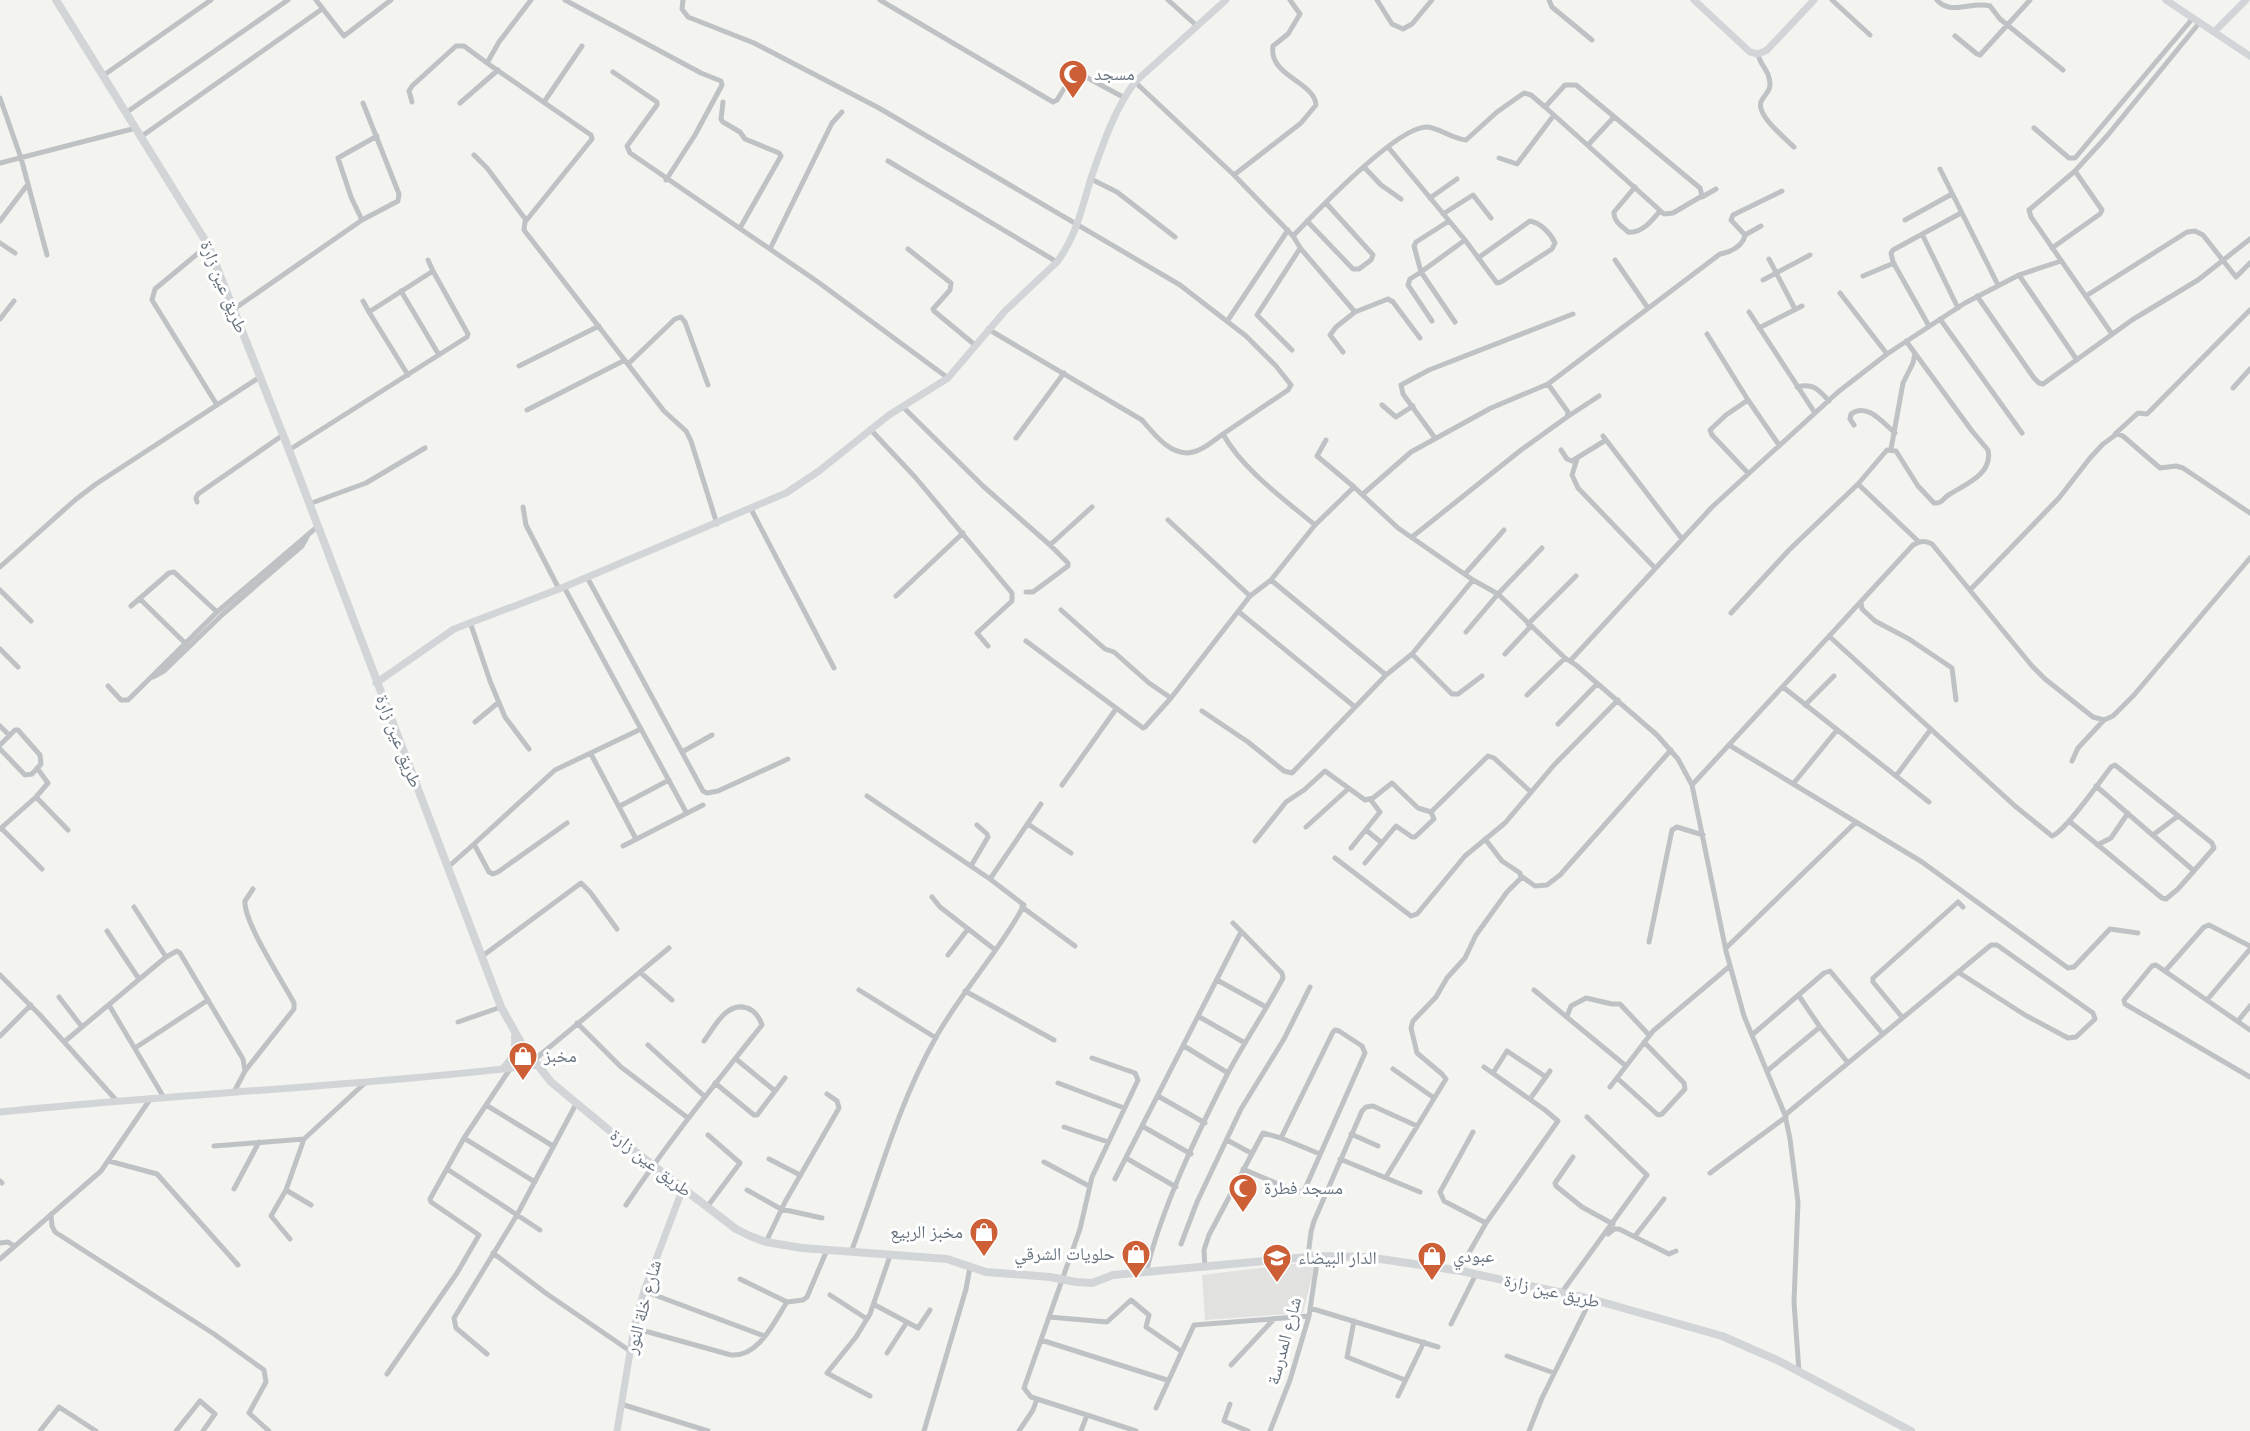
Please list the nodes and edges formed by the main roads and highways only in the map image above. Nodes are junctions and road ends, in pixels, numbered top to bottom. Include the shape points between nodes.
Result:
1 (56, 0) edge
2 (1226, 0) edge
3 (1694, 0) edge
4 (1814, 0) edge
5 (2166, 0) edge
6 (2246, 0) edge
7 (2214, 32) junction
8 (2250, 56) edge
9 (376, 683) junction
10 (513, 1030) junction
11 (534, 1060) junction
12 (505, 1068) junction
13 (0, 1112) edge
14 (683, 1188) junction
15 (617, 1431) edge
16 (1911, 1431) edge

1 - 9 main road, طريق عين زارة via 208,244
2 - 9 main road via 1135,82 1109,129 1066,250 988,329 948,378 902,406 786,493 471,622
3 - 4 main road via 1758,54 1767,50
5 - 7 main road
6 - 7 main road
7 - 8 main road
9 - 10 main road, طريق عين زارة
10 - 11 main road, طريق عين زارة
10 - 12 main road via 516,1050
11 - 12 main road
11 - 12 main road
11 - 14 main road, طريق عين زارة via 576,1104
12 - 13 main road
14 - 15 main road, شارع خلة النور via 644,1291
14 - 16 main road, طريق عين زارة via 736,1229 766,1242 947,1259 986,1272 1089,1283 1113,1275 1308,1256 1367,1257 1461,1271 1563,1292 1706,1331 1752,1348

